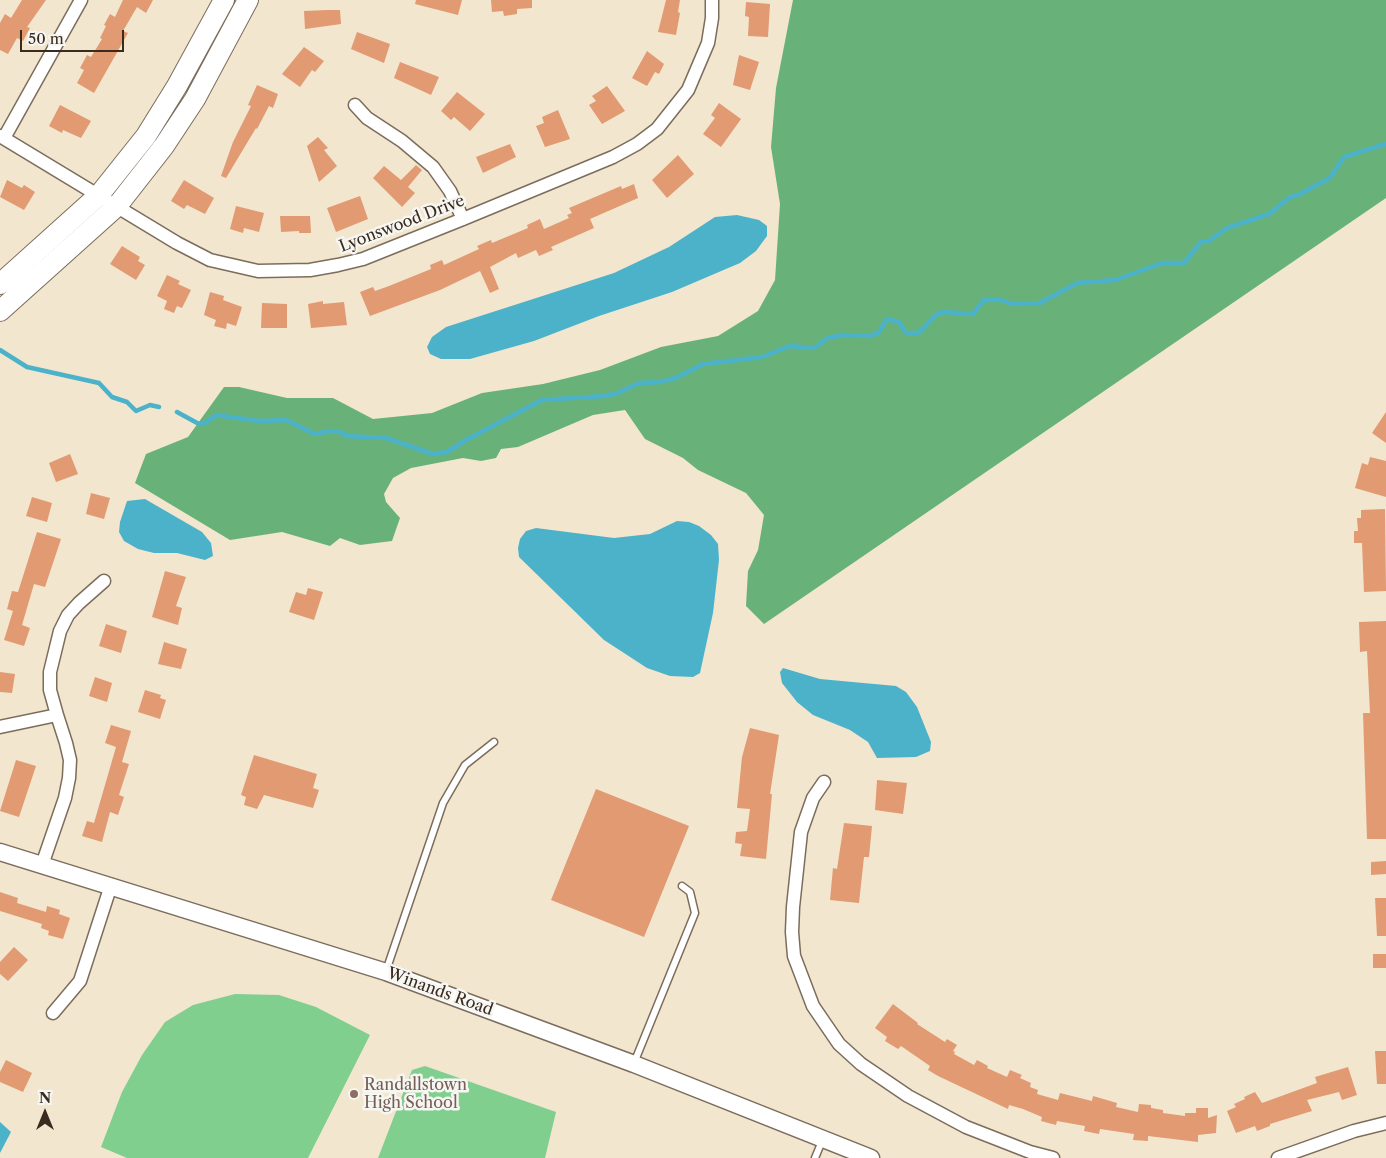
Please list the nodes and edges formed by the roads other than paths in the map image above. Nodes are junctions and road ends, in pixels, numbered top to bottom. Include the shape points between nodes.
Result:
1 (81, 0) edge
2 (224, 0) edge
3 (248, 0) edge
4 (712, 0) edge
5 (355, 105) dead end
6 (2, 137) edge
7 (99, 195) junction
8 (118, 206) junction
9 (463, 219) junction
10 (0, 284) edge
11 (0, 311) edge
12 (104, 581) dead end
13 (57, 715) junction
14 (0, 727) edge
15 (494, 742) dead end
16 (824, 782) dead end
17 (0, 852) edge
18 (42, 865) junction
19 (111, 885) junction
20 (682, 886) dead end
21 (386, 972) junction
22 (53, 1013) dead end
23 (634, 1064) junction
24 (1386, 1123) edge
25 (823, 1139) junction
26 (815, 1158) edge
27 (871, 1158) edge
28 (1054, 1158) edge
29 (1278, 1158) edge

1 - 6 street
2 - 7 main road via 146,136
3 - 8 main road via 195,99
4 - 9 street, Lyonswood Drive via 708,43 700,67 688,90 657,129 613,157
5 - 9 street via 367,118 433,167 450,191
6 - 7 street, Lyonswood Drive
7 - 8 street, Lyonswood Drive
7 - 10 main road
8 - 9 street, Lyonswood Drive via 210,260 266,271 310,270 363,259
8 - 11 main road
12 - 13 street via 79,602 60,630 50,672 50,690
13 - 14 street
13 - 18 street via 70,760 69,778
15 - 21 lane via 465,765 443,803
16 - 28 street via 813,798 801,832 792,932 794,956 817,1012 839,1044 861,1064 908,1096 966,1127
17 - 18 street, Winands Road
18 - 19 street, Winands Road
19 - 21 street, Winands Road
19 - 22 street via 80,981
20 - 23 lane via 690,892 695,913
21 - 23 street, Winands Road
23 - 25 street, Winands Road
24 - 29 street
25 - 26 lane
25 - 27 street, Winands Road

